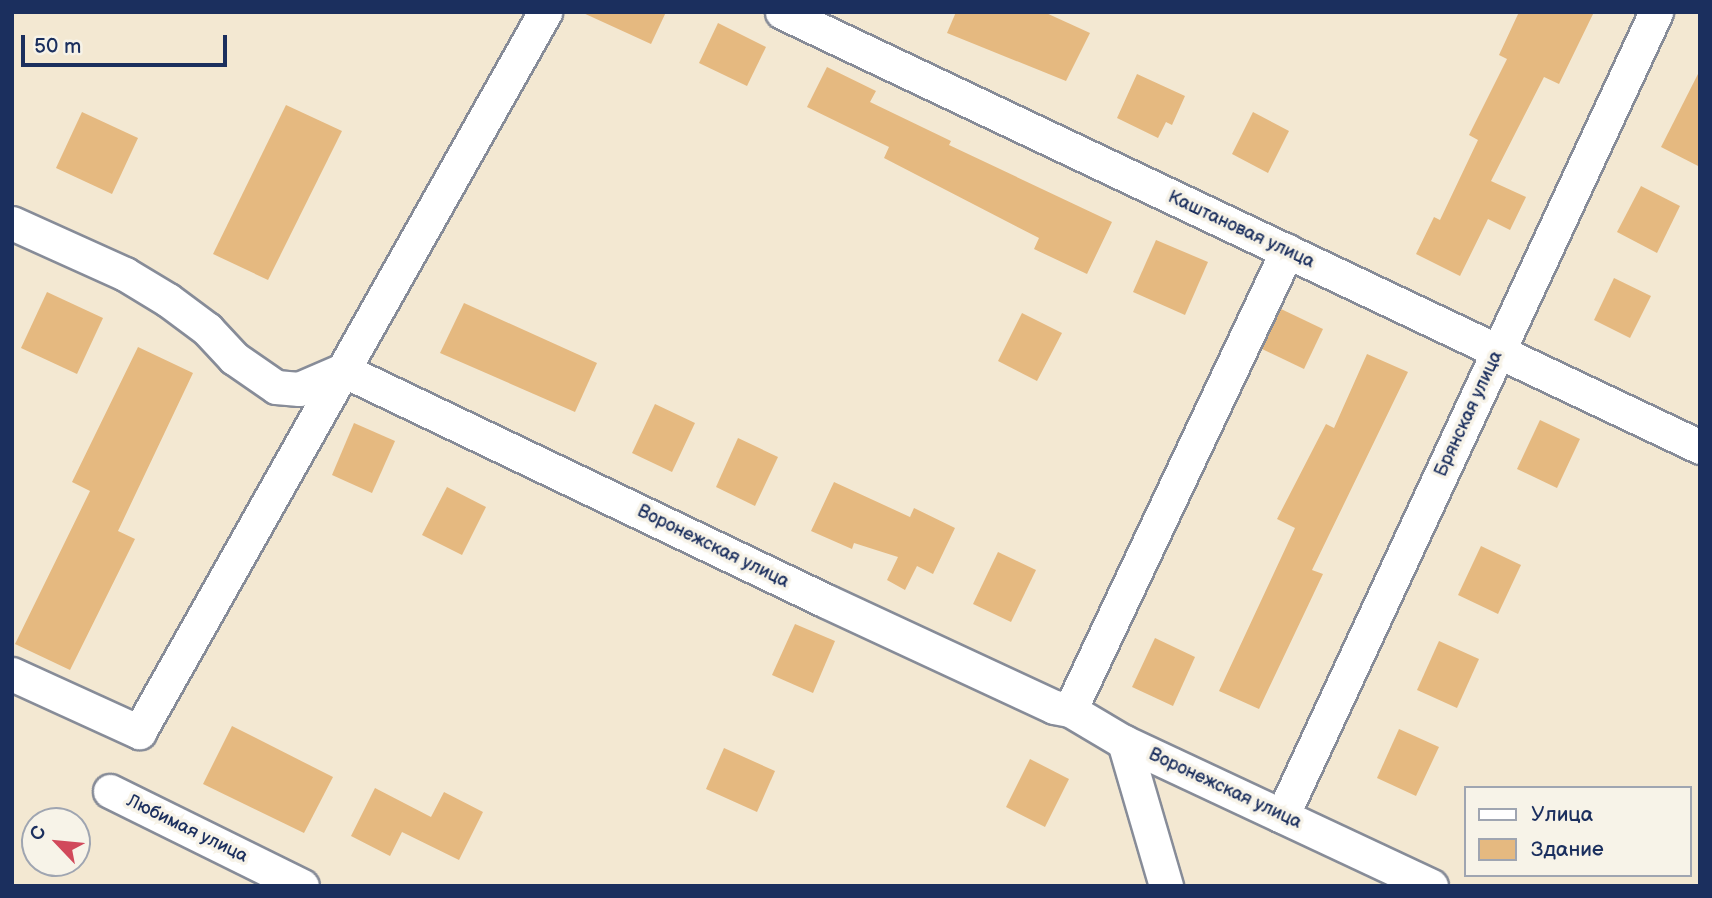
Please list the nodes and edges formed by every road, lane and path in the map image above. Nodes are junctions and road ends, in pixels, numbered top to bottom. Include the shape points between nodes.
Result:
1 (545, 12) edge
2 (782, 12) edge
3 (1656, 12) edge
4 (12, 223) edge
5 (1287, 251) junction
6 (1498, 353) junction
7 (343, 370) junction
8 (1700, 447) edge
9 (12, 674) edge
10 (1070, 710) junction
11 (1124, 741) junction
12 (110, 791) dead end
13 (1282, 816) junction
14 (302, 886) edge
15 (1166, 886) edge
16 (1431, 886) edge

1 - 7 street
2 - 5 street, Каштановая улица
3 - 6 street, Брянская улица
4 - 7 street via 125,274 168,300 207,329 234,358 276,387 299,389
5 - 6 street, Каштановая улица
5 - 10 street
6 - 8 street, Каштановая улица
6 - 13 street, Брянская улица
7 - 9 street via 139,732
7 - 10 street, Воронежская улица via 852,613 1054,707
10 - 11 street, Воронежская улица
11 - 13 street, Воронежская улица
11 - 15 street
12 - 14 street, Любимая улица
13 - 16 street, Воронежская улица

